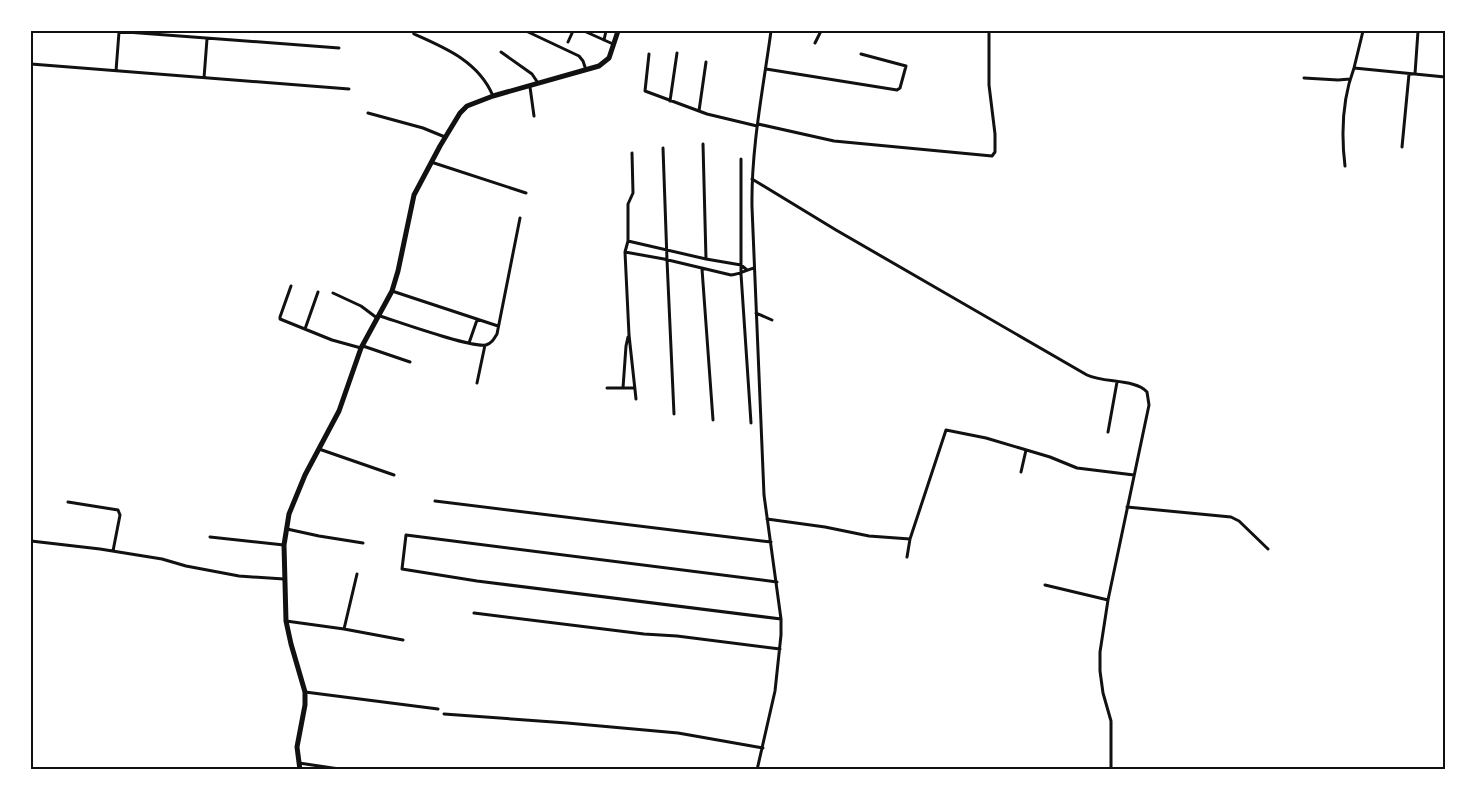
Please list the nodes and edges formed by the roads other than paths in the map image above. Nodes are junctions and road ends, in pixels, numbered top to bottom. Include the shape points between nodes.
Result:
1 (113, 31) edge
2 (414, 31) edge
3 (526, 31) edge
4 (573, 31) edge
5 (584, 31) edge
6 (606, 31) edge
7 (618, 31) edge
8 (771, 31) edge
9 (821, 31) edge
10 (988, 31) edge
11 (1363, 31) edge
12 (1418, 31) edge
13 (119, 32) edge
14 (208, 38) junction
15 (605, 41) junction
16 (568, 42) dead end
17 (612, 44) junction
18 (815, 44) dead end
19 (339, 48) dead end
20 (502, 52) dead end
21 (677, 53) dead end
22 (649, 54) dead end
23 (860, 54) dead end
24 (706, 62) dead end
25 (31, 64) edge
26 (585, 67) junction
27 (1354, 68) junction
28 (766, 69) junction
29 (116, 71) junction
30 (1409, 74) junction
31 (1414, 74) junction
32 (1445, 77) edge
33 (204, 78) junction
34 (1304, 78) dead end
35 (1350, 79) junction
36 (537, 80) junction
37 (530, 87) junction
38 (349, 89) dead end
39 (492, 93) junction
40 (670, 101) junction
41 (699, 111) junction
42 (368, 113) dead end
43 (534, 116) dead end
44 (758, 125) junction
45 (444, 136) junction
46 (703, 144) dead end
47 (1402, 147) dead end
48 (663, 148) dead end
49 (632, 153) dead end
50 (741, 159) dead end
51 (431, 161) junction
52 (1345, 166) dead end
53 (752, 179) junction
54 (526, 193) dead end
55 (520, 218) dead end
56 (628, 241) junction
57 (667, 249) junction
58 (626, 252) junction
59 (706, 259) junction
60 (666, 260) junction
61 (741, 265) junction
62 (754, 268) junction
63 (702, 269) junction
64 (747, 270) junction
65 (741, 274) junction
66 (291, 286) dead end
67 (392, 291) junction
68 (318, 292) dead end
69 (333, 293) dead end
70 (756, 313) junction
71 (378, 318) junction
72 (477, 320) junction
73 (772, 320) dead end
74 (498, 326) junction
75 (305, 329) junction
76 (629, 335) junction
77 (469, 343) junction
78 (485, 345) junction
79 (360, 347) junction
80 (410, 362) dead end
81 (1116, 382) junction
82 (477, 383) dead end
83 (607, 388) dead end
84 (623, 388) junction
85 (635, 388) junction
86 (636, 399) dead end
87 (674, 414) dead end
88 (713, 420) dead end
89 (751, 422) dead end
90 (1108, 432) dead end
91 (320, 449) junction
92 (1026, 450) junction
93 (1021, 472) dead end
94 (1134, 474) junction
95 (394, 475) dead end
96 (435, 501) dead end
97 (68, 502) dead end
98 (1127, 507) junction
99 (767, 519) junction
100 (286, 529) junction
101 (210, 538) dead end
102 (910, 539) junction
103 (31, 541) edge
104 (771, 542) junction
105 (363, 543) dead end
106 (284, 545) junction
107 (1268, 549) dead end
108 (113, 551) junction
109 (908, 557) dead end
110 (356, 574) dead end
111 (282, 579) junction
112 (777, 582) junction
113 (1045, 585) dead end
114 (1108, 600) junction
115 (474, 613) dead end
116 (781, 619) junction
117 (286, 621) junction
118 (344, 629) junction
119 (403, 640) dead end
120 (780, 649) junction
121 (305, 692) junction
122 (438, 709) dead end
123 (444, 714) dead end
124 (763, 748) junction
125 (299, 763) junction
126 (300, 770) edge
127 (346, 770) edge
128 (757, 770) edge
129 (1111, 770) edge

1 - 13 street
2 - 39 street via 414,34 464,60 482,76
3 - 26 street via 580,56
4 - 16 street
5 - 15 street
6 - 15 street
7 - 17 main road
8 - 28 street
9 - 18 street
10 - 44 street via 989,85 995,134 992,156 834,141
11 - 27 street
12 - 31 street
13 - 14 street
13 - 29 street
14 - 19 street
14 - 33 street
15 - 17 street
17 - 26 main road via 607,60 599,66
20 - 36 street
21 - 40 street
22 - 40 street via 645,91
23 - 28 street via 905,65 900,88
24 - 41 street
25 - 29 street
26 - 36 main road
27 - 30 street
27 - 35 street
28 - 44 street
29 - 33 street
30 - 31 street
30 - 47 street
31 - 32 street
33 - 38 street
34 - 35 street
35 - 52 street via 1343,114
36 - 37 main road
37 - 39 main road
37 - 43 street
39 - 45 main road via 463,109
40 - 41 street
41 - 44 street
42 - 45 street
44 - 53 street
45 - 51 main road
46 - 59 street
48 - 57 street
49 - 56 street via 633,193 629,201
50 - 61 street
51 - 54 street
51 - 67 main road via 414,195
53 - 62 street
53 - 81 street via 1074,368 1095,379
55 - 74 street
56 - 57 street
56 - 58 street
57 - 59 street
57 - 60 street
58 - 60 street
58 - 76 street
59 - 61 street
60 - 63 street
60 - 87 street
61 - 64 street
61 - 65 street
62 - 64 street
62 - 70 street
63 - 65 street
63 - 88 street
64 - 65 street
65 - 89 street
66 - 75 street via 279,318
67 - 71 main road
67 - 72 street
68 - 75 street
69 - 71 street
70 - 73 street
70 - 99 street
71 - 77 street
71 - 79 main road
72 - 74 street
72 - 77 street
74 - 78 street via 494,340
75 - 79 street
76 - 84 street
76 - 85 street
77 - 78 street
78 - 82 street
79 - 80 street
79 - 91 main road via 338,411
81 - 90 street
81 - 94 street via 1140,386 1149,398
83 - 84 street
84 - 85 street
85 - 86 street
91 - 95 street
91 - 100 main road via 295,498
92 - 93 street
92 - 94 street via 1077,468
92 - 102 street via 946,430
94 - 98 street
96 - 104 street
97 - 108 street via 118,510 120,515
98 - 107 street via 1231,517
98 - 114 street
99 - 102 street via 870,536
99 - 104 street
100 - 105 street
100 - 106 main road
101 - 106 street
102 - 109 street
103 - 108 street
104 - 112 street
106 - 111 main road
108 - 111 street via 227,575
110 - 118 street
111 - 117 main road
112 - 116 street
112 - 116 street via 406,535 402,569
113 - 114 street
114 - 129 street via 1100,671 1111,722
115 - 120 street
116 - 120 street
117 - 118 street
117 - 121 main road
118 - 119 street
120 - 124 street
121 - 122 street
121 - 125 main road via 296,747
123 - 124 street via 678,733
124 - 128 street
125 - 126 main road
125 - 127 street

